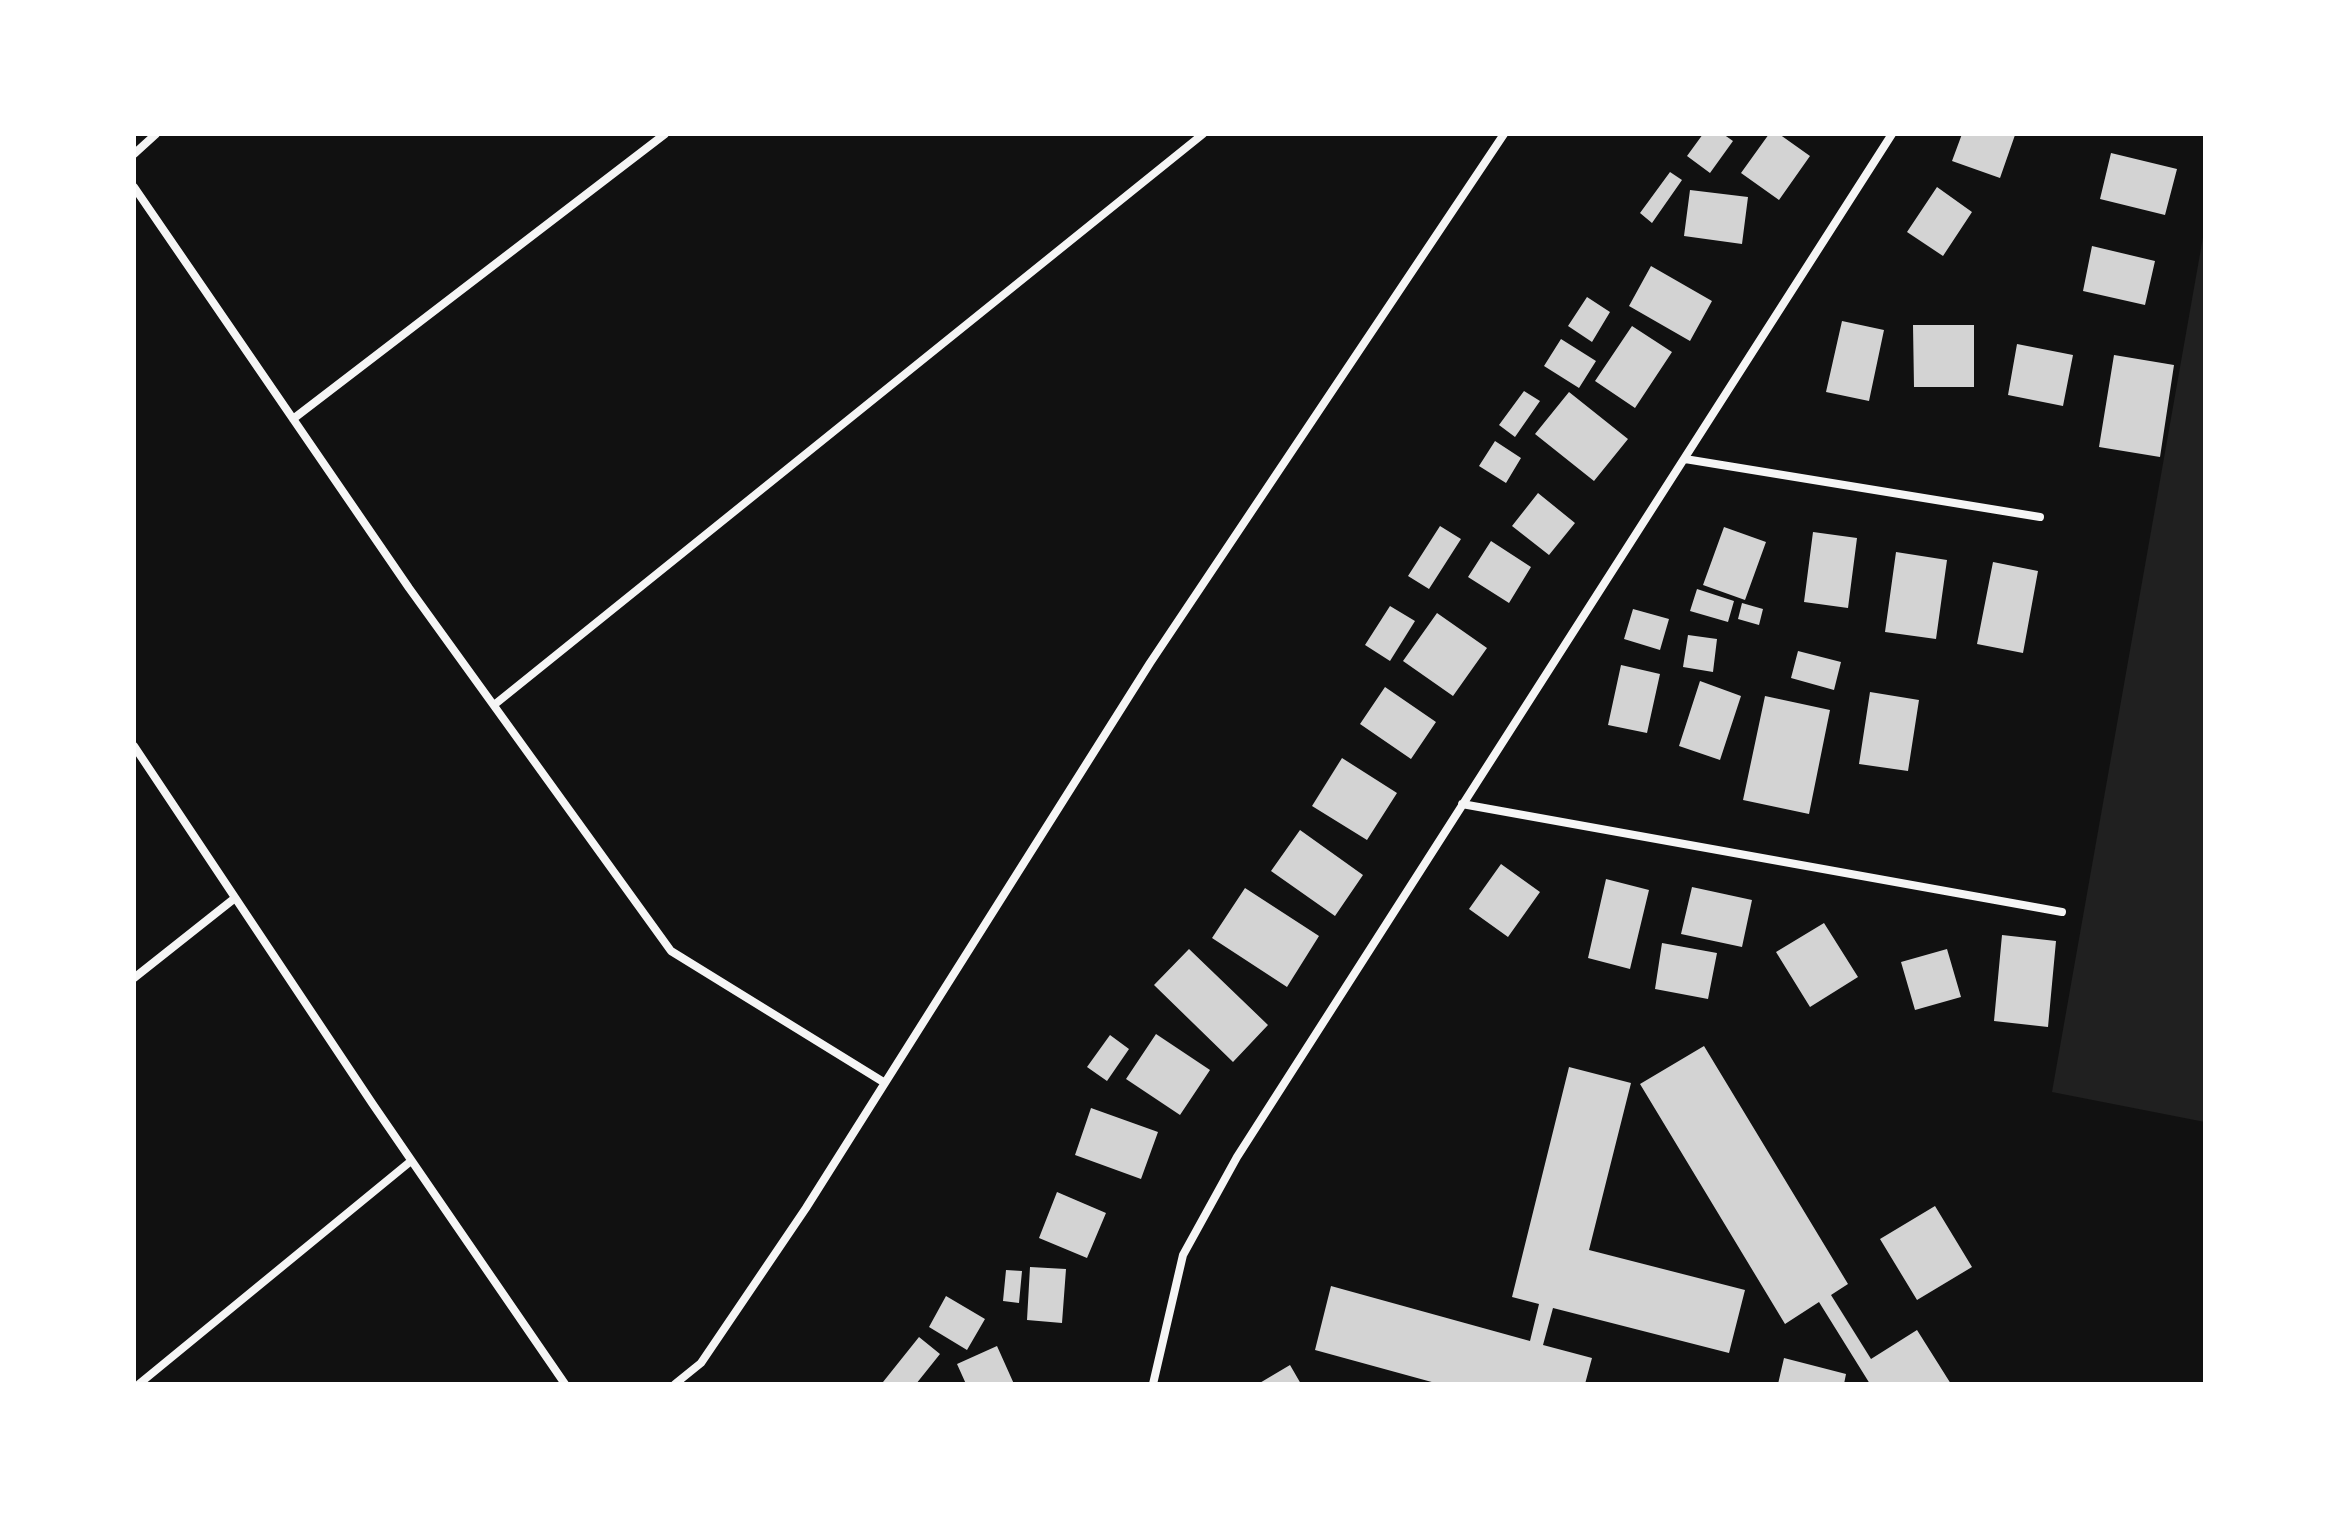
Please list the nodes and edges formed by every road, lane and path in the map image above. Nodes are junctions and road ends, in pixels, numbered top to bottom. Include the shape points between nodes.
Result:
1 (156, 134) edge
2 (665, 134) edge
3 (1203, 134) edge
4 (1504, 134) edge
5 (1892, 134) edge
6 (134, 154) edge
7 (134, 187) edge
8 (293, 419) junction
9 (1685, 459) junction
10 (2040, 517) dead end
11 (494, 705) junction
12 (134, 746) edge
13 (1462, 804) junction
14 (235, 898) junction
15 (2062, 912) dead end
16 (134, 978) edge
17 (885, 1083) junction
18 (411, 1161) junction
19 (139, 1384) edge
20 (565, 1384) edge
21 (675, 1384) edge
22 (1153, 1384) edge

1 - 6 street
2 - 8 street
3 - 11 street
4 - 17 street via 1150,663
5 - 9 street
7 - 8 street
8 - 11 street
9 - 10 street
9 - 13 street
11 - 17 street via 671,951
12 - 14 street
13 - 15 street
13 - 22 street via 1237,1157 1183,1255
14 - 16 street
14 - 18 street
17 - 21 street via 701,1363
18 - 19 street
18 - 20 street

